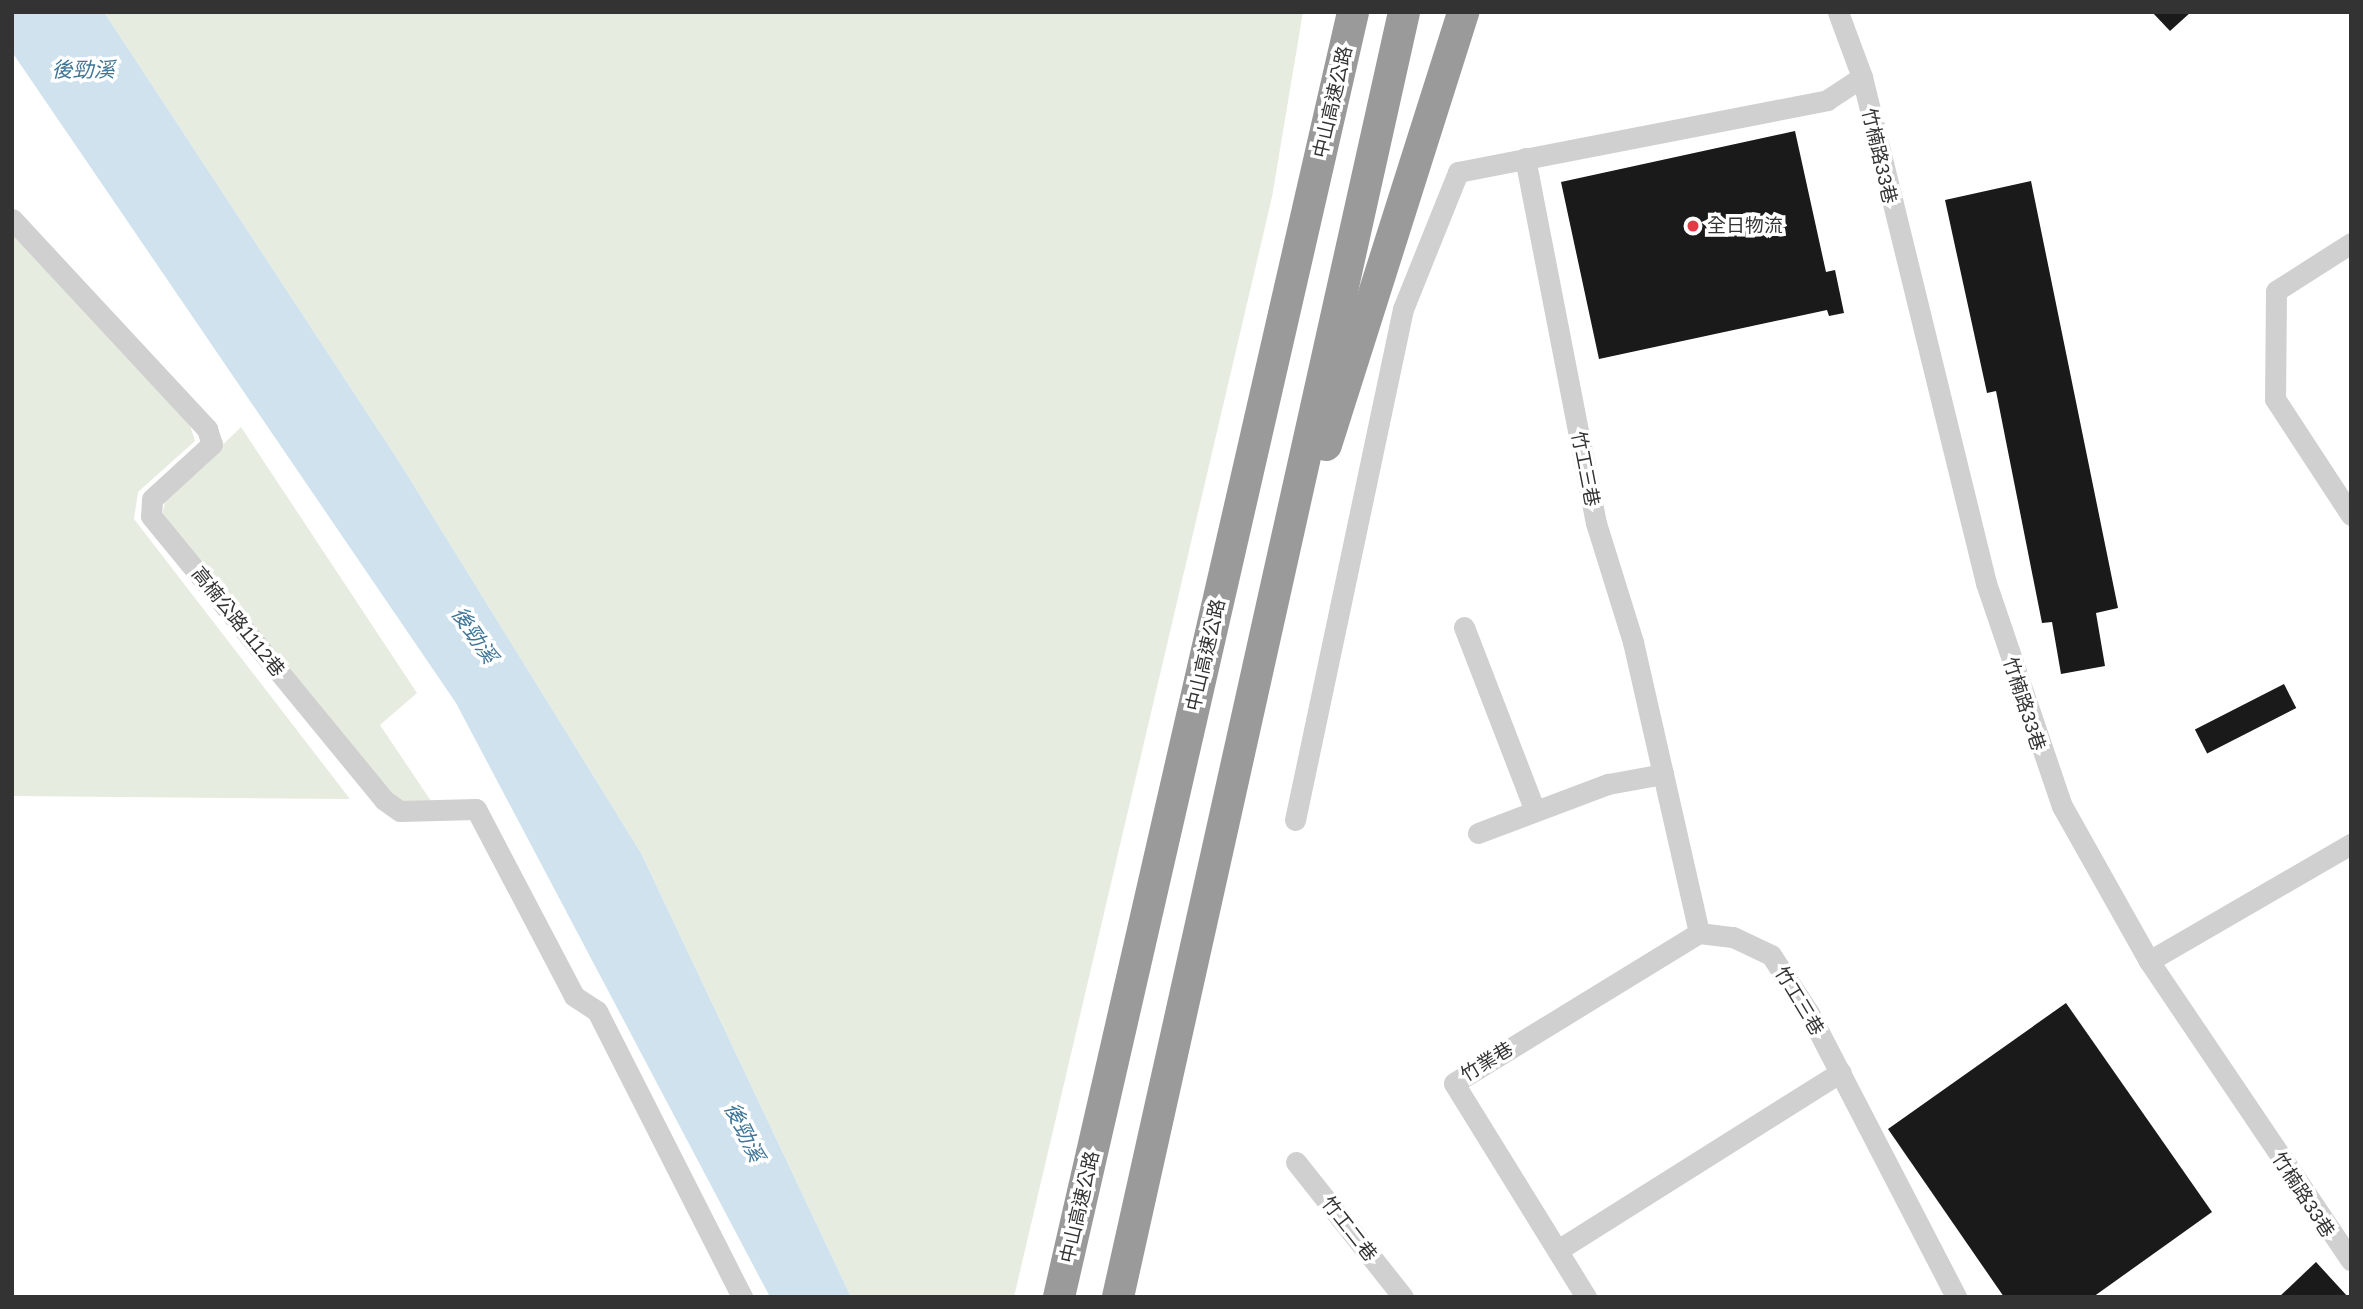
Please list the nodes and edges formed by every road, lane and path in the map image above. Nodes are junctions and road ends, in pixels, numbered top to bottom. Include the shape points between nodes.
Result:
1 (1343, 12) edge
2 (1353, 12) edge
3 (1404, 12) edge
4 (1463, 12) edge
5 (1838, 12) edge
6 (1861, 77) junction
7 (1328, 125) junction
8 (1525, 158) junction
9 (12, 219) edge
10 (2351, 243) edge
11 (2351, 515) edge
12 (1464, 627) dead end
13 (1254, 684) junction
14 (1663, 774) junction
15 (1535, 811) junction
16 (1295, 820) dead end
17 (1478, 834) dead end
18 (2351, 844) edge
19 (1699, 933) junction
20 (2150, 961) junction
21 (1840, 1072) junction
22 (1296, 1162) dead end
23 (2346, 1248) edge
24 (1558, 1250) junction
25 (742, 1297) edge
26 (1059, 1297) edge
27 (1118, 1297) edge
28 (1403, 1297) edge
29 (1586, 1297) edge
30 (1956, 1297) edge

1 - 7 highway
2 - 7 highway, 中山高速公路
3 - 13 highway
4 - 13 highway
5 - 6 street, 竹楠路33巷
6 - 8 street via 1827,100
6 - 20 street, 竹楠路33巷 via 1986,583 2031,731 2062,806
7 - 26 highway, 中山高速公路
8 - 14 street, 竹工三巷 via 1596,523 1633,642
8 - 16 street via 1458,172 1403,309
9 - 25 street, 高楠公路1112巷 via 207,429 212,444 152,499 151,516 383,800 400,811 476,809 574,996 597,1011
10 - 11 street via 2276,291 2276,399
12 - 15 street
13 - 27 highway
14 - 15 street via 1608,784
14 - 19 street, 竹工三巷
15 - 17 street
18 - 20 street
19 - 21 street, 竹工三巷 via 1733,937 1771,955
19 - 24 street, 竹業巷 via 1454,1083
20 - 23 street, 竹楠路33巷
21 - 24 street
21 - 30 street, 竹工三巷
22 - 28 street, 竹工二巷
24 - 29 street, 竹業巷

